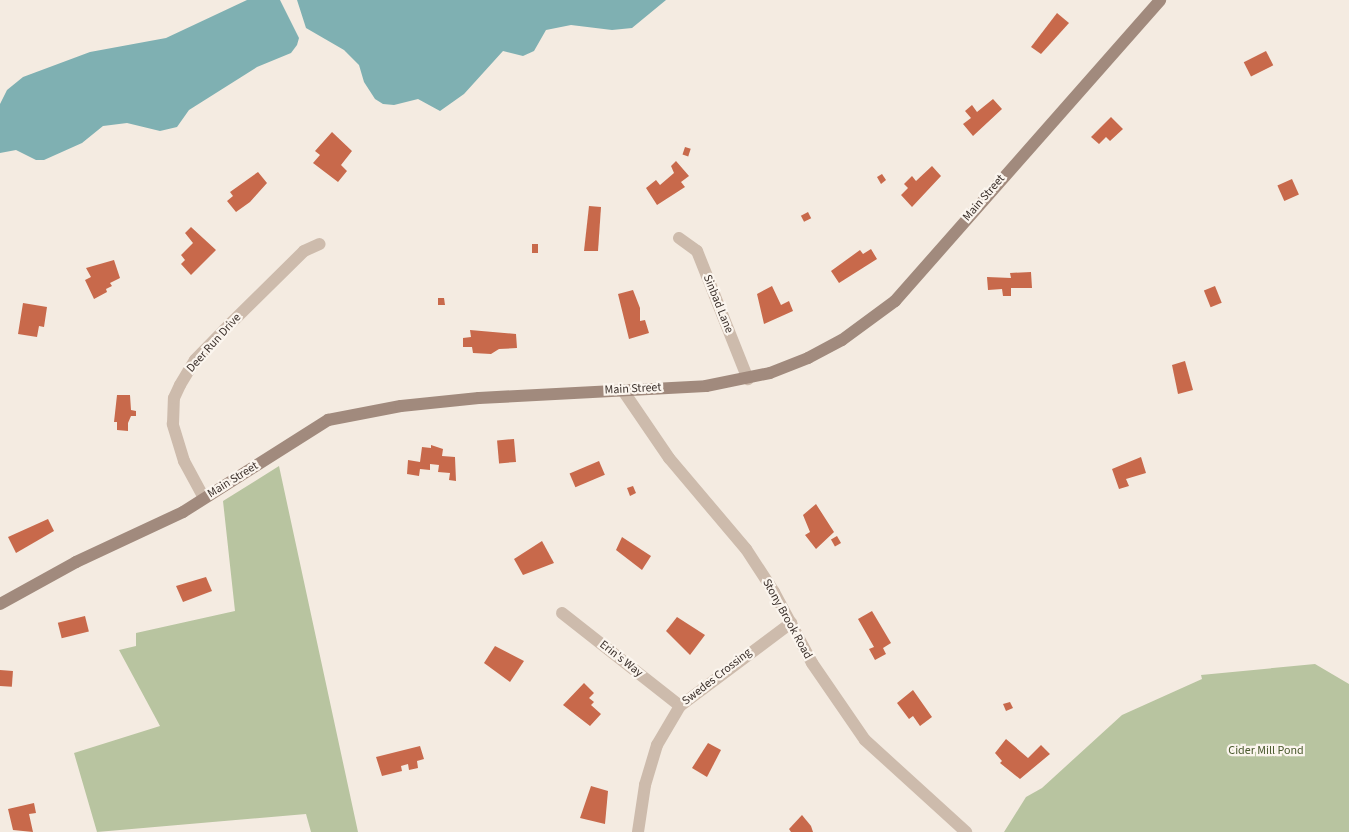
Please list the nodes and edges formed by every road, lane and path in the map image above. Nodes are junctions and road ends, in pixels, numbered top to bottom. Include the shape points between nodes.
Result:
1 (1160, 0) edge
2 (679, 238) dead end
3 (320, 244) dead end
4 (748, 379) junction
5 (624, 392) junction
6 (204, 498) junction
7 (0, 604) edge
8 (562, 613) dead end
9 (791, 623) junction
10 (680, 706) junction
11 (638, 832) edge
12 (966, 832) edge

1 - 4 main road, Main Street via 895,300 842,340 808,358
2 - 4 street, Sinbad Lane via 697,251
3 - 6 street, Deer Run Drive via 304,251 229,325 196,360 174,398 174,424 184,461
4 - 5 main road, Main Street via 706,386
5 - 6 main road, Main Street via 479,398 349,414 310,429
5 - 9 street, Stony Brook Road via 670,458 746,549
6 - 7 main road, Main Street
8 - 10 street, Erin's Way
9 - 10 street, Swedes Crossing
9 - 12 street, Stony Brook Road via 812,663 865,740
10 - 11 street, Swedes Crossing via 657,745 645,784

